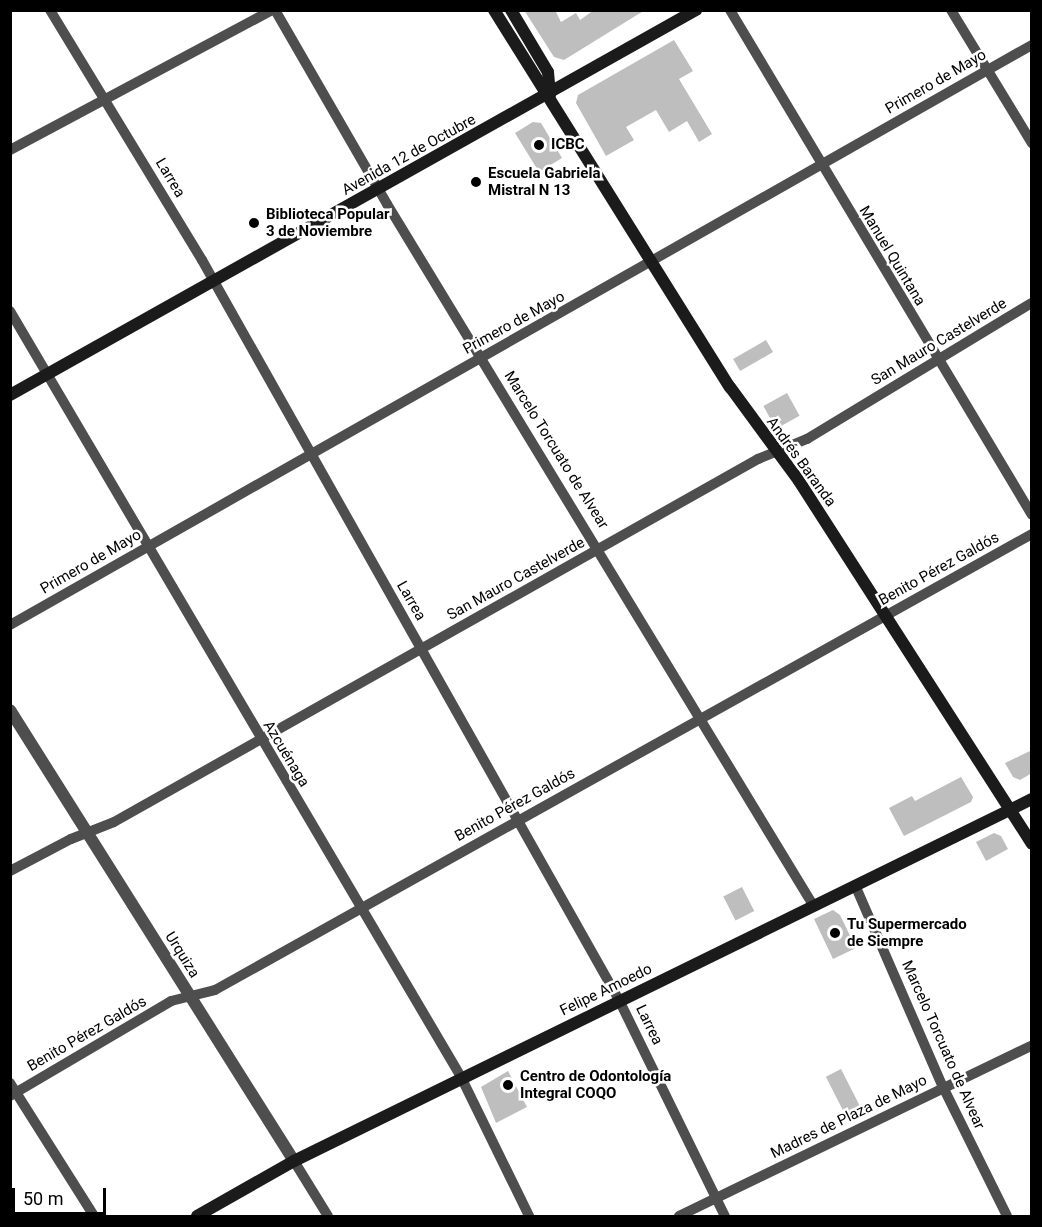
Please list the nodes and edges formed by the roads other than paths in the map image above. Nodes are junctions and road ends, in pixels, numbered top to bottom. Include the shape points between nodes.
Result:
1 (50, 10) edge
2 (273, 10) edge
3 (494, 10) edge
4 (511, 10) edge
5 (696, 10) edge
6 (730, 10) edge
7 (951, 10) edge
8 (1032, 45) edge
9 (987, 71) junction
10 (550, 95) junction
11 (105, 100) junction
12 (1032, 143) edge
13 (10, 150) edge
14 (820, 166) junction
15 (379, 189) junction
16 (652, 263) junction
17 (214, 280) junction
18 (1032, 303) edge
19 (10, 311) edge
20 (481, 359) junction
21 (938, 361) junction
22 (46, 375) junction
23 (10, 395) edge
24 (778, 452) junction
25 (311, 456) junction
26 (1032, 515) edge
27 (1032, 534) edge
28 (148, 546) junction
29 (600, 549) junction
30 (886, 615) junction
31 (10, 625) edge
32 (421, 649) junction
33 (10, 710) edge
34 (703, 719) junction
35 (260, 740) junction
36 (1032, 799) edge
37 (1011, 809) junction
38 (517, 821) junction
39 (88, 832) junction
40 (1032, 844) edge
41 (10, 872) edge
42 (855, 885) junction
43 (813, 905) junction
44 (360, 908) junction
45 (190, 996) junction
46 (619, 1000) junction
47 (1032, 1045) edge
48 (461, 1077) junction
49 (944, 1087) junction
50 (13, 1090) edge
51 (294, 1161) junction
52 (716, 1198) junction
53 (94, 1216) edge
54 (197, 1216) edge
55 (328, 1216) edge
56 (529, 1216) edge
57 (679, 1216) edge
58 (725, 1216) edge
59 (1007, 1216) edge

1 - 11 street, Larrea
2 - 11 street
2 - 15 street, Marcelo Torcuato de Alvear
3 - 10 main road, Andrés Baranda via 533,78
4 - 10 main road, Andrés Baranda via 548,72
5 - 10 main road, Avenida 12 de Octubre
6 - 14 street, Manuel Quintana
7 - 9 street
8 - 9 street, Primero de Mayo
9 - 12 street
9 - 14 street, Primero de Mayo
10 - 15 main road, Avenida 12 de Octubre
10 - 16 main road, Andrés Baranda
11 - 13 street
11 - 17 street, Larrea
14 - 16 street, Primero de Mayo
14 - 21 street, Manuel Quintana
15 - 17 main road, Avenida 12 de Octubre
15 - 20 street, Marcelo Torcuato de Alvear
16 - 20 street, Primero de Mayo
16 - 24 main road, Andrés Baranda via 730,387
17 - 22 main road, Avenida 12 de Octubre
17 - 25 street, Larrea
18 - 21 street, San Mauro Castelverde
19 - 22 street, Azcuénaga
20 - 25 street, Primero de Mayo
20 - 29 street, Marcelo Torcuato de Alvear
21 - 24 street, San Mauro Castelverde via 807,439
21 - 26 street, Manuel Quintana
22 - 23 main road, Avenida 12 de Octubre
22 - 28 street, Azcuénaga
24 - 29 street, San Mauro Castelverde via 758,459
24 - 30 main road, Andrés Baranda
25 - 28 street, Primero de Mayo
25 - 32 street, Larrea
27 - 30 street, Benito Pérez Galdós
28 - 31 street, Primero de Mayo
28 - 35 street, Azcuénaga
29 - 32 street, San Mauro Castelverde
29 - 34 street, Marcelo Torcuato de Alvear
30 - 34 street, Benito Pérez Galdós
30 - 37 main road, Andrés Baranda
32 - 35 street, San Mauro Castelverde
32 - 38 street, Larrea
33 - 39 street, Urquiza
34 - 38 street, Benito Pérez Galdós
34 - 43 street, Marcelo Torcuato de Alvear
35 - 39 street, San Mauro Castelverde via 114,822
35 - 44 street, Azcuénaga
36 - 37 main road, Felipe Amoedo
37 - 40 main road, Andrés Baranda
37 - 42 main road, Felipe Amoedo
38 - 44 street, Benito Pérez Galdós
38 - 46 street, Larrea
39 - 41 street, San Mauro Castelverde
39 - 45 street, Urquiza
42 - 43 main road, Felipe Amoedo
42 - 49 street, Marcelo Torcuato de Alvear
43 - 46 main road, Felipe Amoedo
44 - 45 street, Benito Pérez Galdós via 215,990
44 - 48 street, Azcuénaga
45 - 50 street, Benito Pérez Galdós via 171,1001
45 - 51 street, Urquiza
46 - 48 main road, Felipe Amoedo
46 - 52 street, Larrea
47 - 49 street, Madres de Plaza de Mayo
48 - 51 main road, Felipe Amoedo
48 - 56 street, Azcuénaga
49 - 52 street, Madres de Plaza de Mayo
49 - 59 street, Marcelo Torcuato de Alvear
50 - 53 street
51 - 54 main road, Felipe Amoedo
51 - 55 street, Urquiza
52 - 57 street, Madres de Plaza de Mayo
52 - 58 street, Larrea

